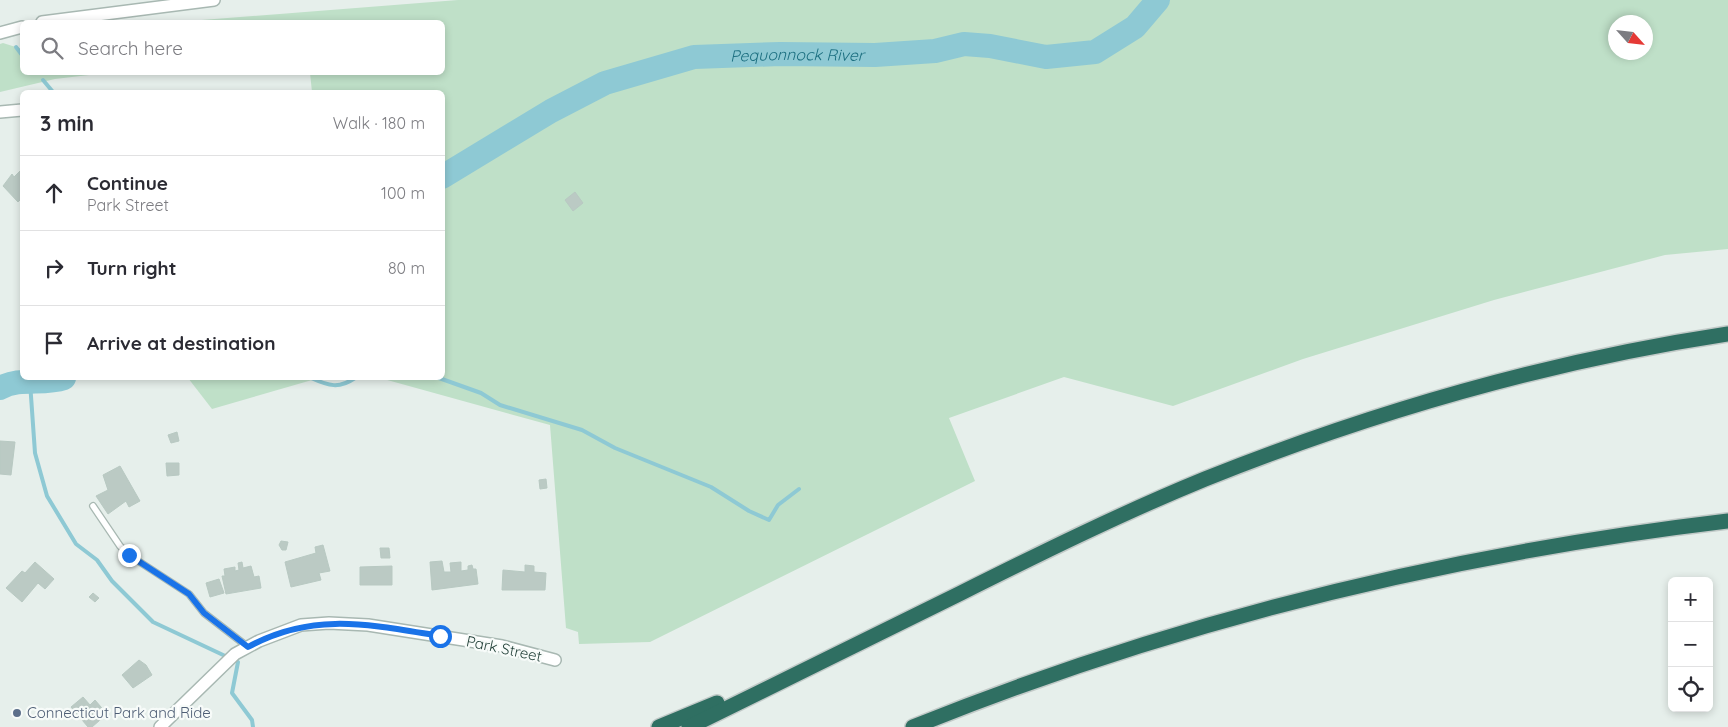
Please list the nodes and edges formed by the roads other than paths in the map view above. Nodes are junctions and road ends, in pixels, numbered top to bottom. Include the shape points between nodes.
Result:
1 (214, 0) edge
2 (58, 20) edge
3 (20, 28) edge
4 (0, 33) edge
5 (20, 110) edge
6 (0, 112) edge
7 (1728, 334) edge
8 (93, 506) dead end
9 (1728, 521) edge
10 (248, 647) junction
11 (846, 650) junction
12 (555, 660) dead end
13 (160, 727) edge
14 (659, 727) edge
15 (689, 727) edge
16 (913, 727) edge

1 - 2 street
3 - 4 street
5 - 6 street
7 - 11 highway via 1624,352 1529,374 1387,414 1293,446 1202,480 1110,520
8 - 10 lane via 129,555 189,594 204,613
9 - 16 highway via 1532,549 1317,596 1105,657
10 - 12 street, Park Street via 301,625 328,623 368,625 502,646
10 - 13 street, Park Street via 235,654
11 - 14 highway
11 - 15 highway

